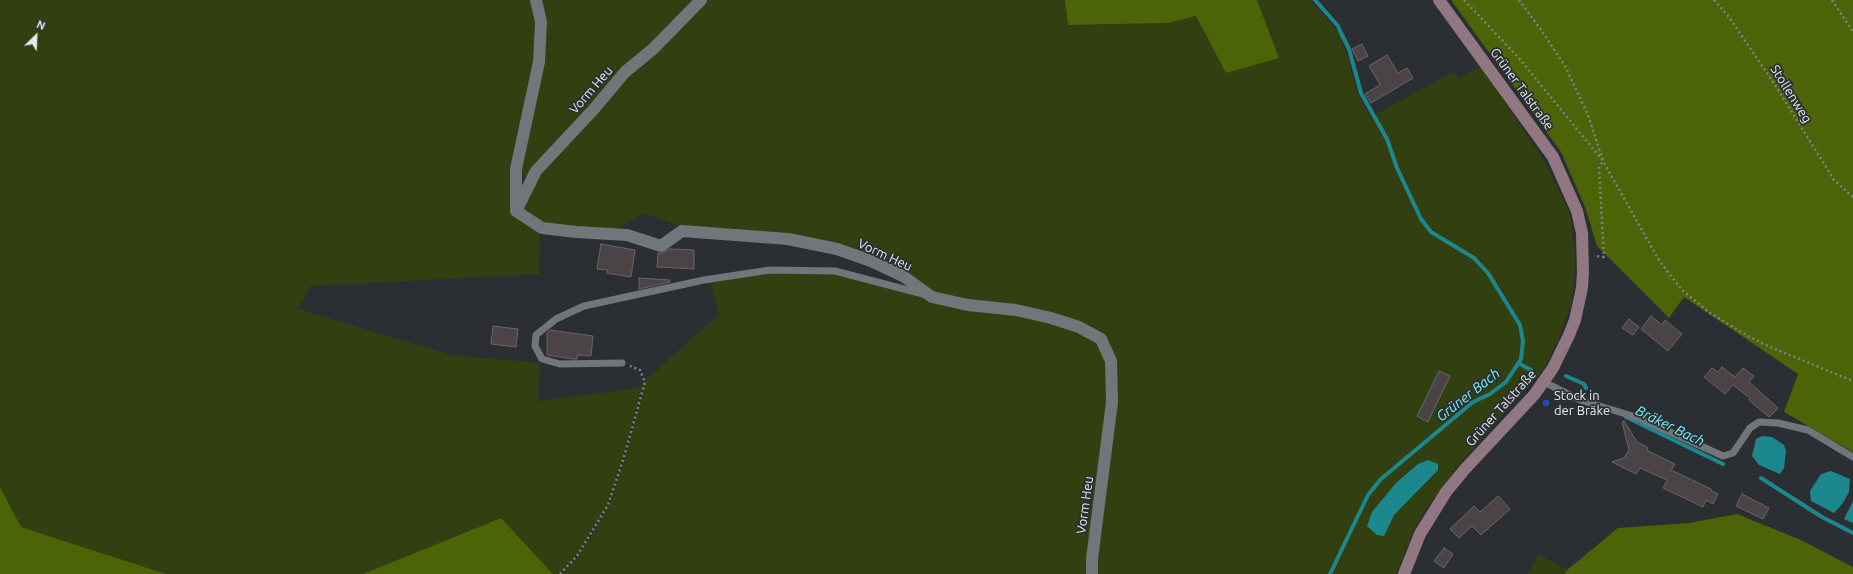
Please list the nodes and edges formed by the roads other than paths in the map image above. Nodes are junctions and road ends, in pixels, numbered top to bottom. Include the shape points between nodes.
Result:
1 (536, 0) edge
2 (701, 0) edge
3 (1439, 0) edge
4 (516, 211) junction
5 (932, 297) junction
6 (622, 363) road end
7 (1544, 382) junction
8 (1853, 457) edge
9 (1092, 574) edge
10 (1404, 574) edge

1 - 4 street via 541,22 539,62 516,169
2 - 4 street, Vorm Heu via 653,49 625,72 536,171
3 - 7 main road, Grüner Talstraße via 1553,157 1577,211 1582,233 1582,288 1574,320 1561,352
4 - 5 street, Vorm Heu via 542,228 627,235 661,246 682,231 788,239 871,261 902,276
5 - 6 lane via 835,271 770,270 704,280 584,306 556,319 536,335 535,346 542,359 560,364
5 - 9 street, Vorm Heu via 1051,318 1079,327 1101,338 1111,361 1112,402
7 - 8 lane via 1580,400 1639,418 1723,456 1733,453 1750,428 1759,422 1778,423 1808,430
7 - 10 main road, Grüner Talstraße via 1446,492 1420,534

